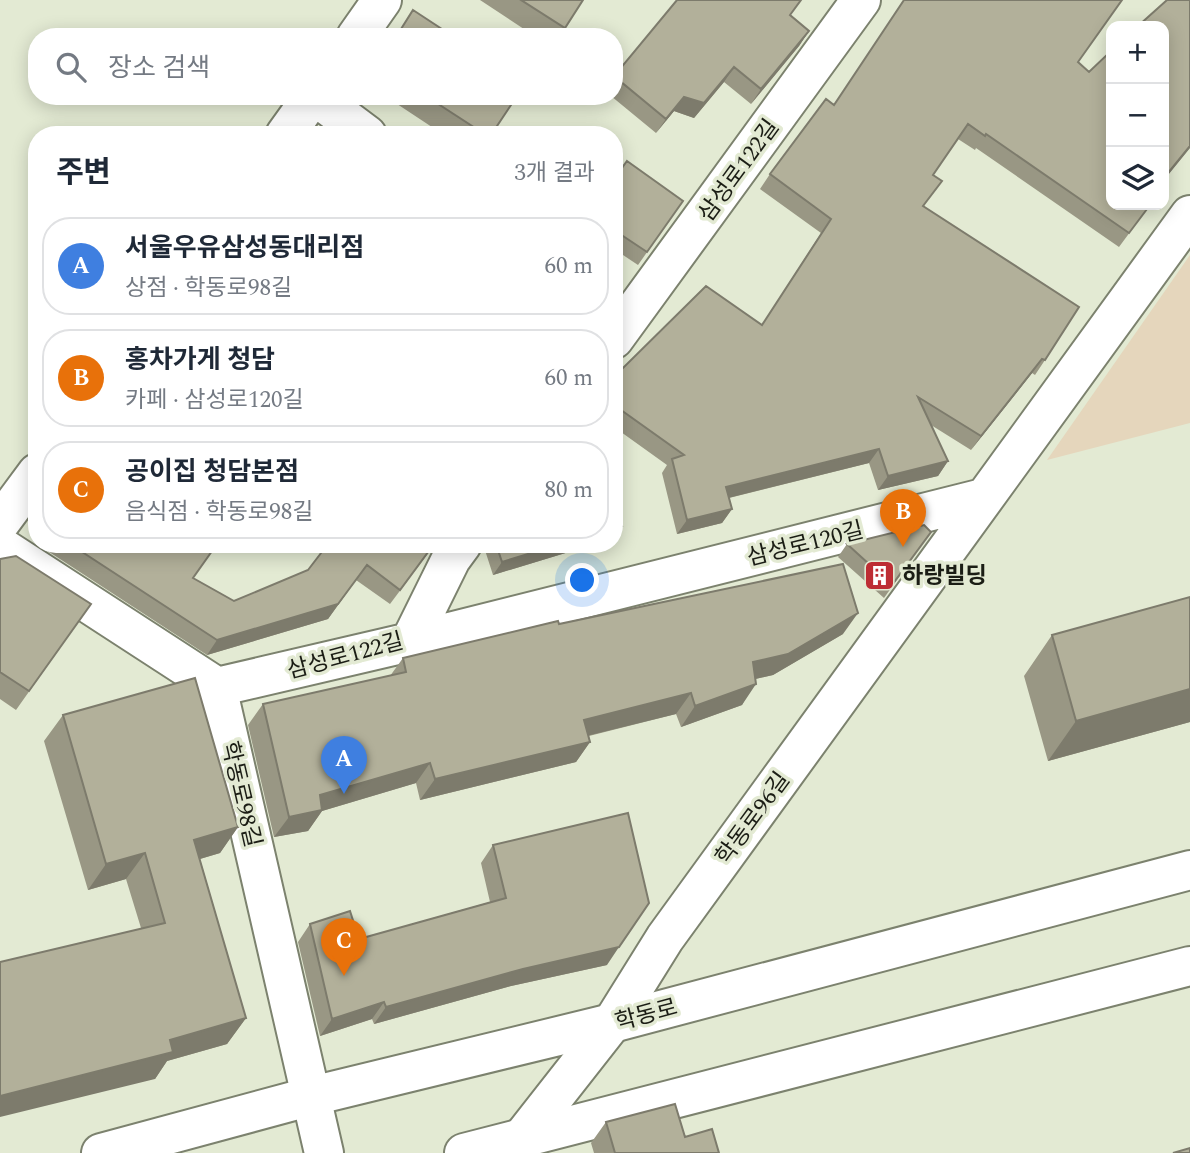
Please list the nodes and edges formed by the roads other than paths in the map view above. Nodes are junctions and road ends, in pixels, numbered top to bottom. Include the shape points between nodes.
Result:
1 (382, 0) edge
2 (861, 0) edge
3 (362, 28) edge
4 (307, 105) edge
5 (326, 105) edge
6 (292, 126) edge
7 (355, 126) edge
8 (1190, 215) edge
9 (623, 320) edge
10 (28, 485) edge
11 (983, 498) junction
12 (0, 523) edge
13 (0, 546) edge
14 (455, 553) edge
15 (410, 642) junction
16 (217, 687) junction
17 (1190, 870) edge
18 (1190, 966) edge
19 (612, 1023) junction
20 (312, 1096) junction
21 (515, 1145) edge
22 (101, 1153) edge
23 (324, 1153) edge
24 (464, 1153) edge

1 - 3 street
2 - 9 street, 삼성로122길
4 - 6 street
5 - 7 street
8 - 11 street
10 - 12 street
11 - 15 street, 삼성로120길
11 - 19 street, 학동로96길 via 666,938
13 - 16 street
14 - 15 street, 삼성로122길
15 - 16 street, 삼성로122길
16 - 20 street, 학동로98길
17 - 19 street, 학동로
18 - 21 street
19 - 20 street, 학동로
19 - 21 street, 학동로96길
20 - 22 street, 학동로
20 - 23 street, 학동로98길
21 - 24 street

